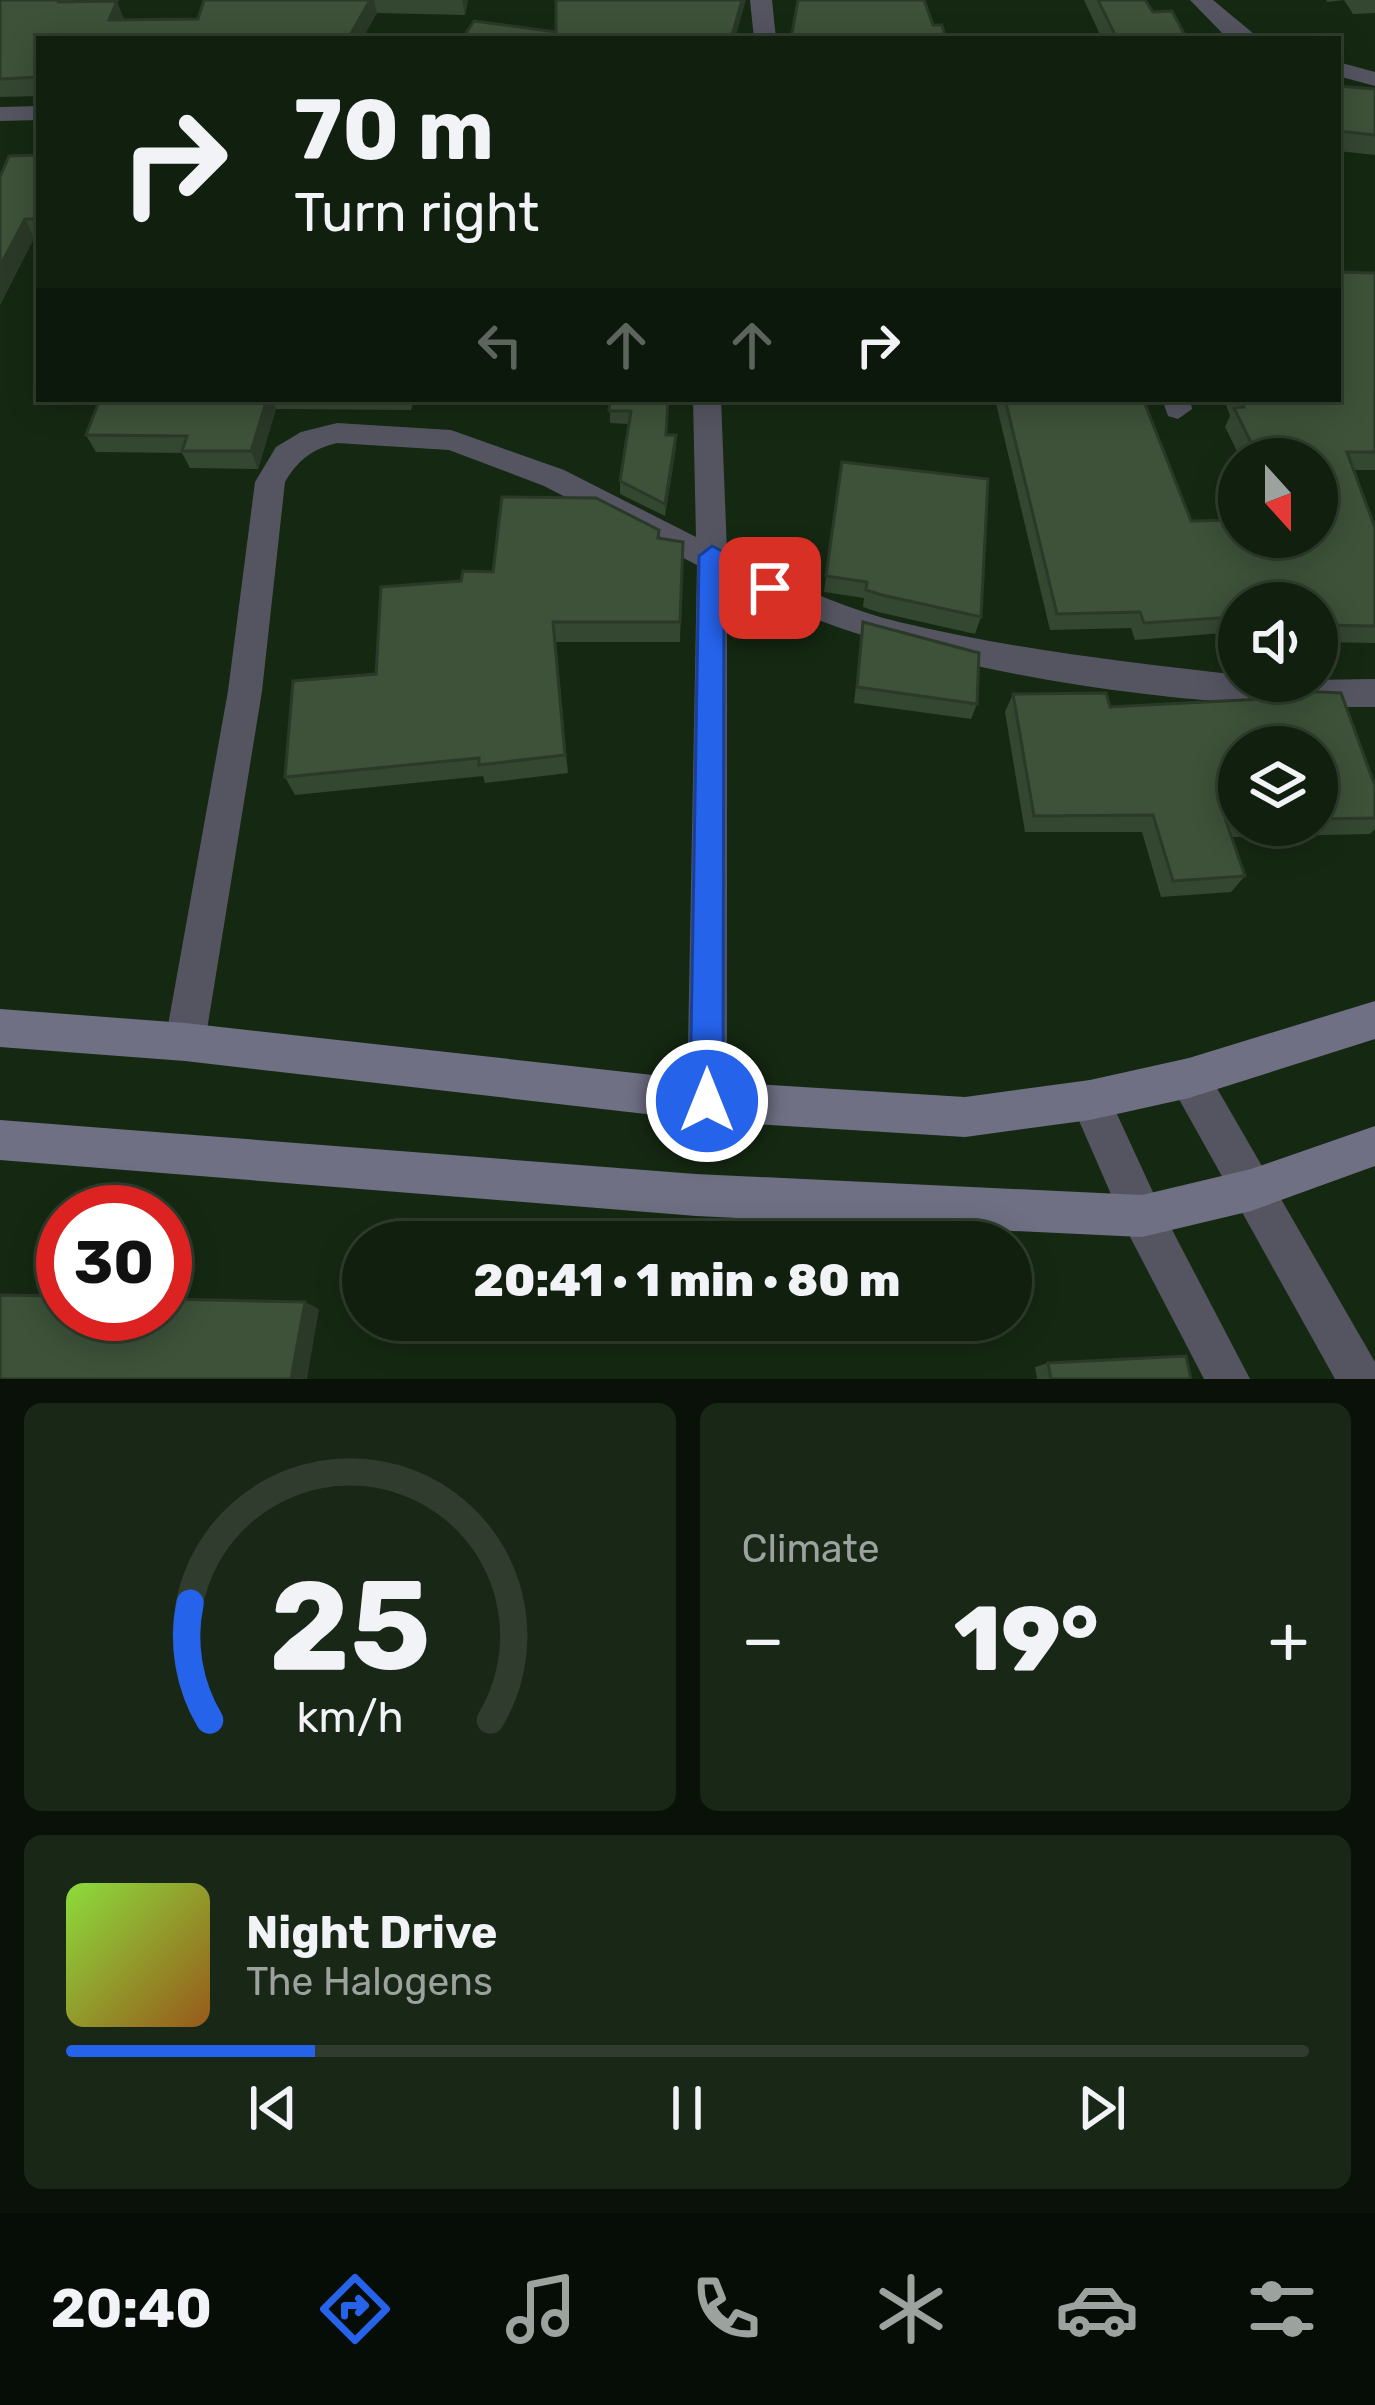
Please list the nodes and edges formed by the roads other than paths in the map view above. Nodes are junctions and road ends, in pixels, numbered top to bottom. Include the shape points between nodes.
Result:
1 (761, 0) edge
2 (1201, 0) edge
3 (765, 36) edge
4 (1242, 36) edge
5 (1341, 70) edge
6 (1375, 80) edge
7 (36, 113) edge
8 (0, 114) edge
9 (707, 402) edge
10 (712, 556) junction
11 (1375, 693) edge
12 (1375, 1020) edge
13 (0, 1028) edge
14 (185, 1042) junction
15 (1190, 1078) junction
16 (1090, 1100) junction
17 (707, 1101) junction
18 (0, 1140) edge
19 (1375, 1146) edge
20 (1251, 1190) junction
21 (1142, 1216) junction
22 (1228, 1379) edge
23 (1360, 1379) edge

1 - 3 street
2 - 4 street
5 - 6 street
7 - 8 street
9 - 10 street
10 - 11 street via 770,588 894,634 1117,675 1280,694
10 - 14 street via 554,478 451,440 337,434 286,454 270,482 245,691
10 - 17 street
12 - 15 main road
13 - 14 main road
14 - 17 main road
15 - 16 main road
15 - 20 street
16 - 17 main road via 965,1117
16 - 21 street
18 - 21 main road via 696,1195
19 - 20 main road
20 - 21 main road
20 - 23 street
21 - 22 street

